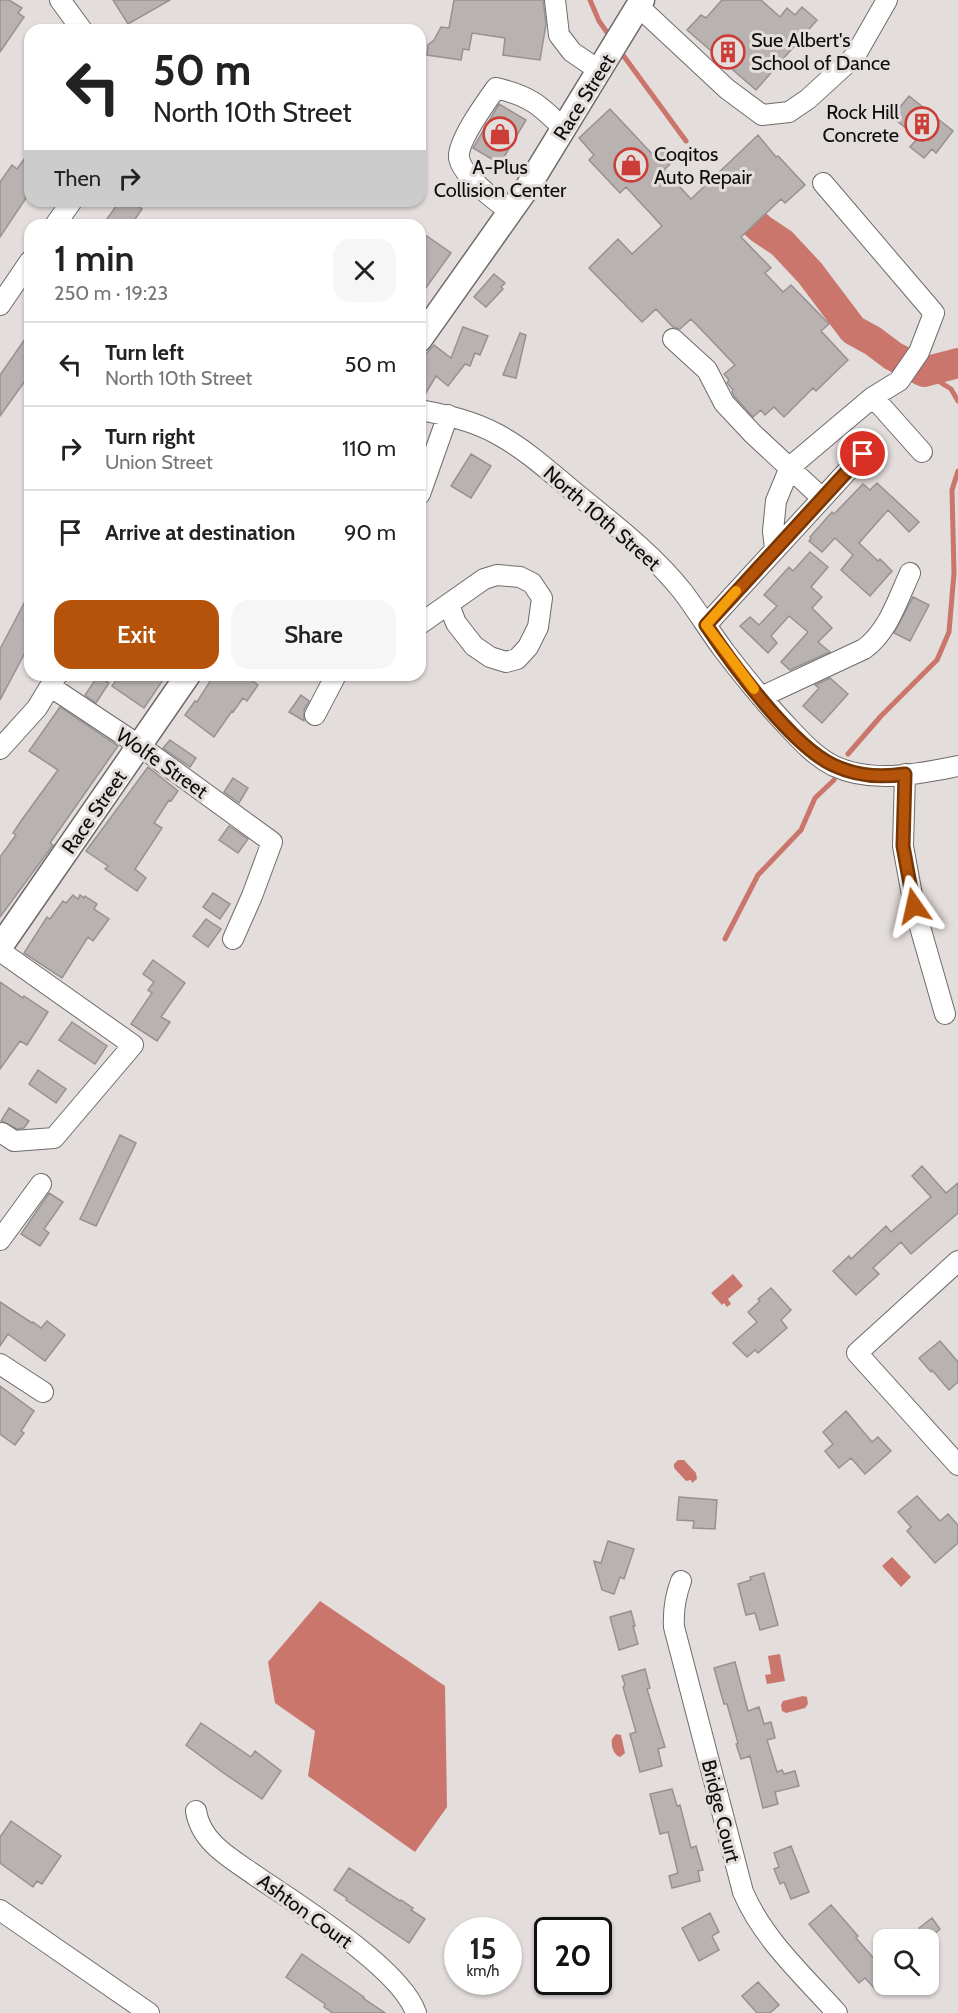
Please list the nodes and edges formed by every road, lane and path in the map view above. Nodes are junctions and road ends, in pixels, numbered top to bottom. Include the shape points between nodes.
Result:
1 (60, 0) edge
2 (555, 0) edge
3 (887, 0) edge
4 (637, 9) edge
5 (78, 24) edge
6 (601, 69) junction
7 (564, 129) junction
8 (823, 183) dead end
9 (511, 212) junction
10 (24, 271) edge
11 (0, 305) edge
12 (426, 331) edge
13 (674, 339) dead end
14 (873, 397) junction
15 (426, 411) edge
16 (448, 415) junction
17 (922, 452) dead end
18 (863, 454) dead end
19 (790, 468) junction
20 (426, 477) edge
21 (822, 498) junction
22 (775, 549) junction
23 (910, 573) dead end
24 (449, 605) junction
25 (426, 620) edge
26 (706, 625) junction
27 (54, 681) edge
28 (184, 681) edge
29 (333, 681) edge
30 (761, 697) junction
31 (315, 715) dead end
32 (140, 746) junction
33 (0, 749) edge
34 (958, 766) edge
35 (905, 774) junction
36 (233, 939) dead end
37 (0, 949) edge
38 (945, 1014) dead end
39 (2, 1133) dead end
40 (41, 1184) dead end
41 (0, 1240) edge
42 (958, 1261) edge
43 (0, 1364) edge
44 (43, 1392) dead end
45 (958, 1465) edge
46 (681, 1581) dead end
47 (196, 1811) dead end
48 (0, 1910) edge
49 (149, 2013) edge
50 (416, 2013) edge
51 (837, 2013) edge

1 - 5 street
2 - 6 street via 559,35 572,52
3 - 4 street via 855,56 840,70 789,112 762,115
4 - 6 main road, Race Street
6 - 7 main road, Race Street
7 - 9 main road, Race Street
7 - 9 street via 542,106 518,93 496,88 479,112 462,143 459,158 489,196
8 - 14 street via 934,313 919,352 899,381
9 - 12 main road, Race Street
10 - 11 street
13 - 19 street via 707,370 724,403
14 - 17 street
14 - 19 street
15 - 16 street, North 10th Street
16 - 20 street
16 - 26 street, North 10th Street via 498,434 524,450 633,540 683,592
18 - 21 street
19 - 21 street
19 - 22 street via 776,501
21 - 22 street
22 - 26 street
23 - 30 street via 873,642
24 - 24 street via 484,579 497,575 532,583 542,598 538,627 528,647 506,662 474,646 456,623
24 - 25 street
26 - 30 street, North 10th Street
27 - 32 street, Wolfe Street
27 - 33 street via 37,708
28 - 32 main road, Race Street
29 - 31 street
30 - 35 street, North 10th Street via 804,744 833,765 878,777
32 - 36 street, Wolfe Street via 272,842
32 - 37 main road, Race Street
34 - 35 street, North 10th Street
35 - 38 street via 903,846 914,906
37 - 39 street via 133,1045 54,1138 14,1141
40 - 41 street
42 - 45 street via 857,1353
43 - 44 street
46 - 51 street, Bridge Court via 674,1627 743,1892 772,1941
47 - 50 street, Ashton Court via 206,1837 222,1852 380,1966 404,1992
48 - 49 street

